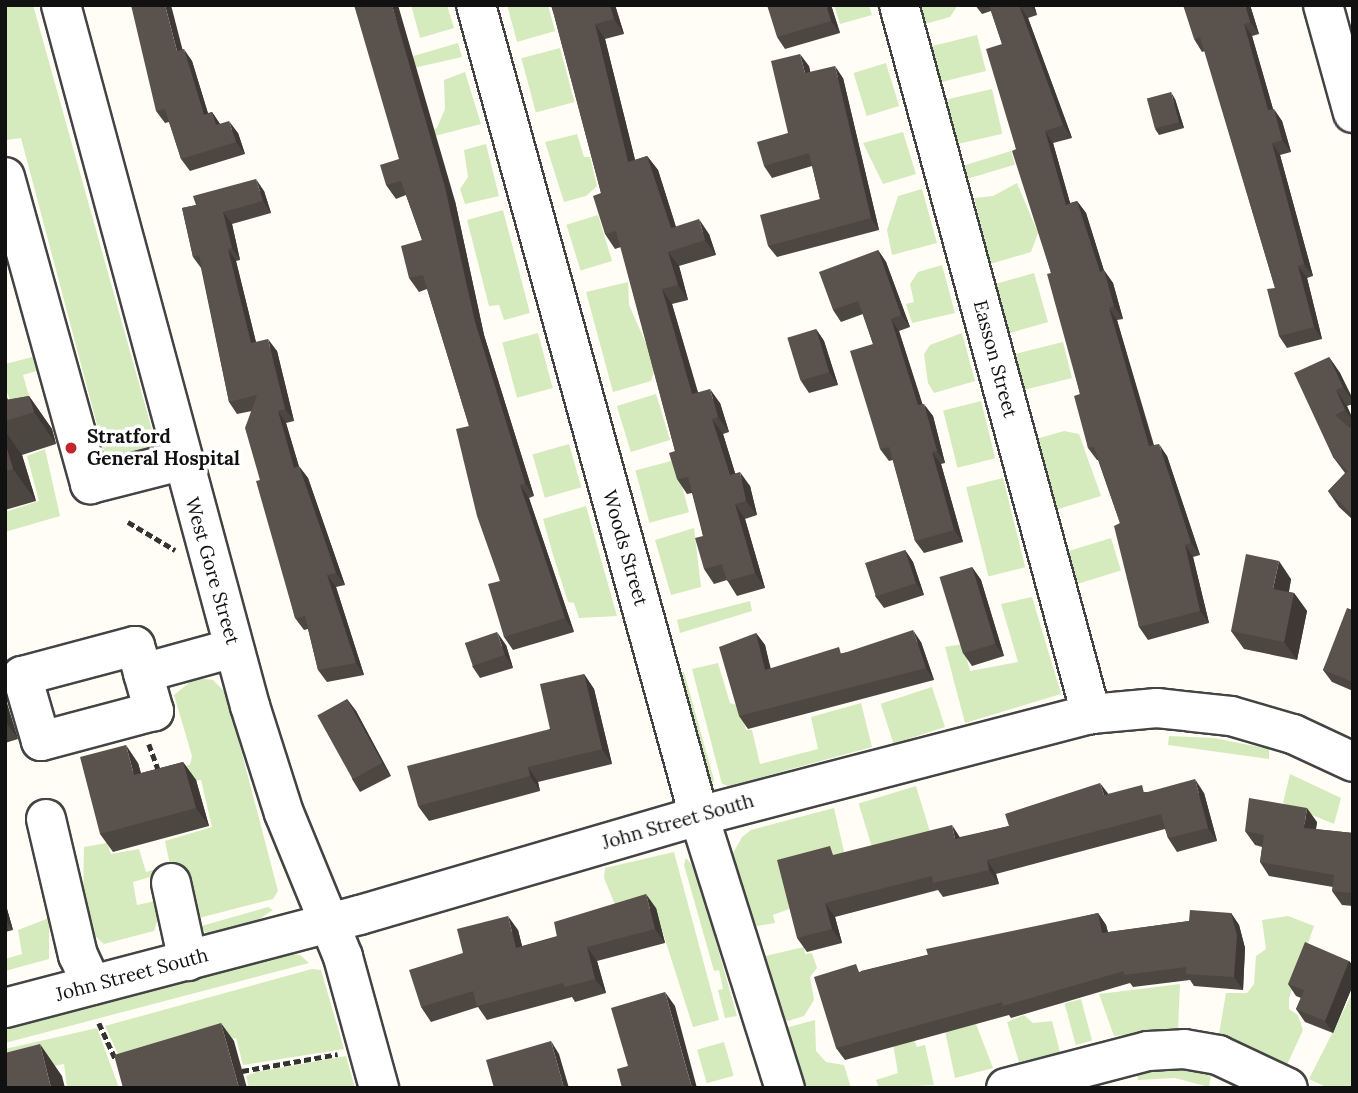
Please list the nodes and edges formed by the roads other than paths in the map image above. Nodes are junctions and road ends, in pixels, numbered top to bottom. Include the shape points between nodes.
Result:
1 (61, 5) edge
2 (476, 5) edge
3 (899, 5) edge
4 (1323, 5) edge
5 (1353, 113) edge
6 (5, 177) edge
7 (181, 461) junction
8 (234, 648) junction
9 (143, 673) dead end
10 (1091, 714) junction
11 (1353, 762) edge
12 (699, 816) junction
13 (46, 819) dead end
14 (171, 883) dead end
15 (327, 924) junction
16 (188, 961) junction
17 (92, 985) junction
18 (5, 1008) edge
19 (379, 1088) edge
20 (785, 1088) edge
21 (1006, 1088) edge
22 (1288, 1088) edge

1 - 7 street, West Gore Street
2 - 12 street, Woods Street
3 - 10 street, Easson Street
4 - 5 street
6 - 7 street via 90,484
7 - 8 street, West Gore Street
8 - 9 street
8 - 15 street, West Gore Street via 284,813
10 - 11 street, John Street South via 1157,708 1231,716 1293,734
10 - 12 street, John Street South
12 - 15 street, John Street South
12 - 20 street, Woods Street
13 - 17 street via 78,955
14 - 16 street
15 - 16 street, John Street South
15 - 19 street, West Gore Street via 343,957
16 - 17 street, John Street South
17 - 18 street, John Street South
21 - 22 street via 1148,1051 1184,1049 1217,1055

